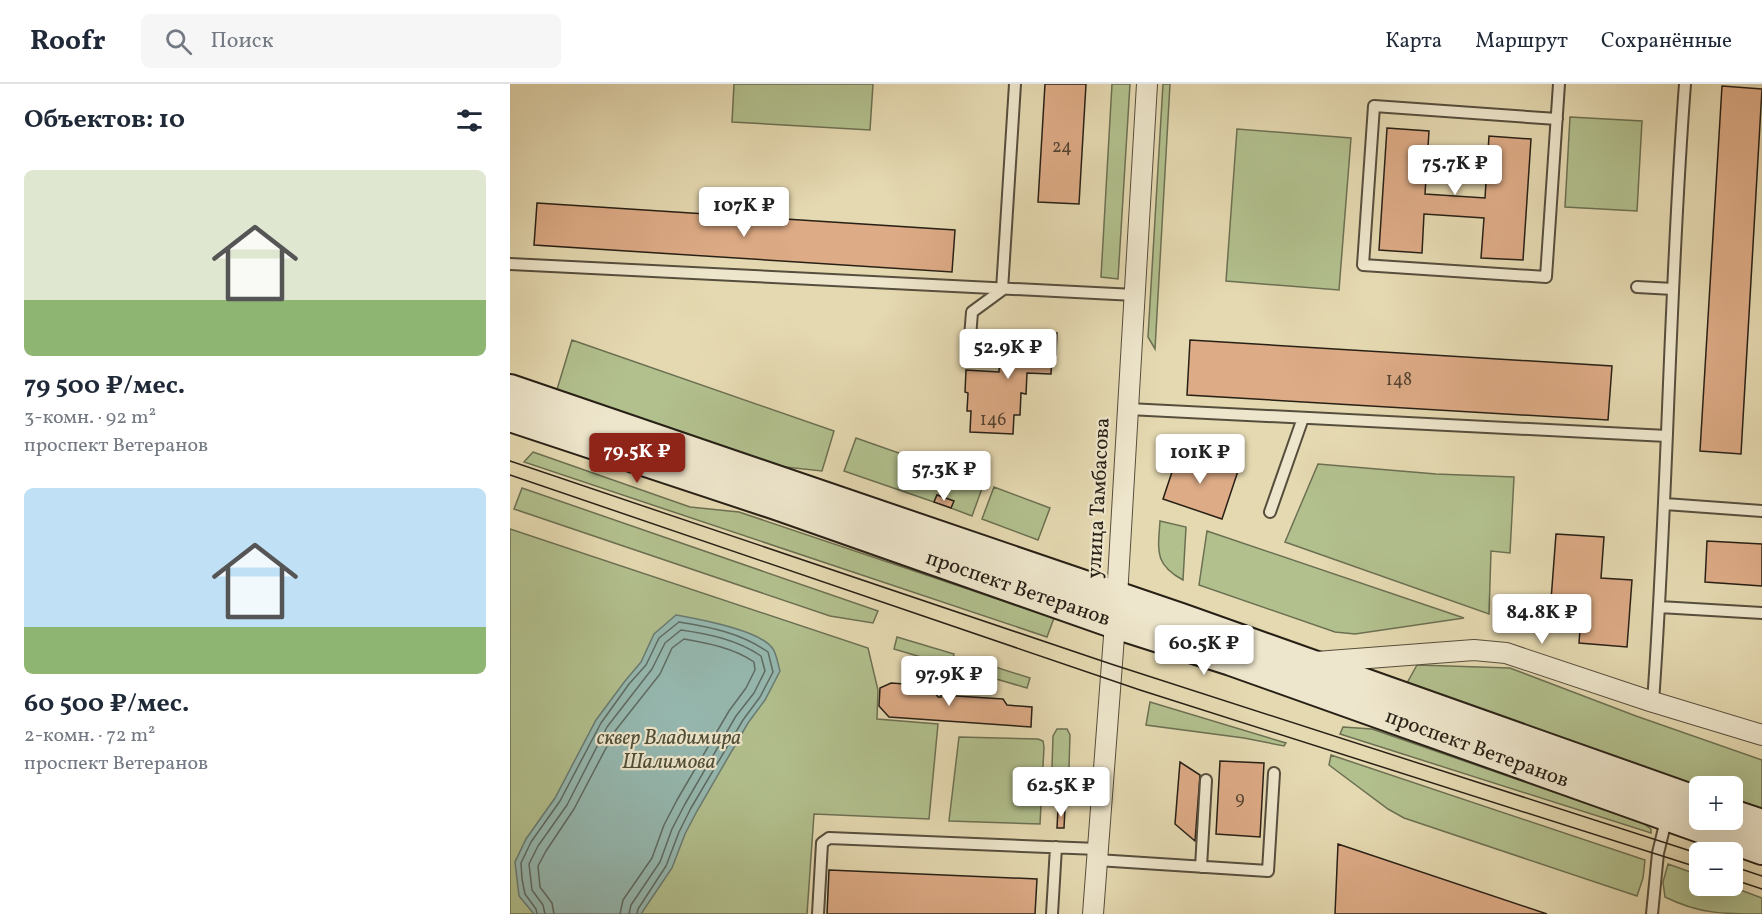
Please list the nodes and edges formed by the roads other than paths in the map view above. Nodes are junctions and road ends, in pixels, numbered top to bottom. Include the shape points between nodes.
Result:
1 (1015, 84) edge
2 (1147, 84) edge
3 (1559, 84) edge
4 (1685, 84) edge
5 (1557, 119) junction
6 (510, 264) edge
7 (1637, 286) dead end
8 (1673, 289) junction
9 (1002, 290) junction
10 (1135, 295) junction
11 (969, 350) dead end
12 (510, 388) edge
13 (1128, 410) junction
14 (510, 417) edge
15 (1303, 418) junction
16 (1666, 436) junction
17 (1665, 504) junction
18 (1762, 511) edge
19 (1270, 512) dead end
20 (1659, 607) junction
21 (1116, 610) junction
22 (1762, 613) edge
23 (1309, 663) junction
24 (1653, 702) junction
25 (1762, 735) edge
26 (1274, 773) dead end
27 (1206, 780) dead end
28 (1689, 803) edge
29 (1670, 805) junction
30 (1743, 818) edge
31 (1762, 824) edge
32 (1056, 847) junction
33 (1762, 850) edge
34 (1097, 854) junction
35 (1201, 867) junction
36 (818, 914) edge
37 (1052, 914) edge
38 (1093, 914) edge
39 (1652, 914) edge

1 - 9 lane
2 - 10 street, улица Тамбасова
3 - 5 lane
4 - 8 lane
5 - 5 lane via 1546,277 1363,265 1374,106
6 - 9 lane
7 - 8 lane
8 - 16 lane
9 - 10 lane
9 - 11 lane via 972,312
10 - 13 street, улица Тамбасова
12 - 21 main road, проспект Ветеранов
13 - 15 lane
13 - 21 street, улица Тамбасова
14 - 21 main road, проспект Ветеранов via 790,510
15 - 16 lane
15 - 19 lane
16 - 17 lane
17 - 18 lane
17 - 20 lane
20 - 22 lane
20 - 24 lane
21 - 23 main road, проспект Ветеранов
21 - 29 main road, проспект Ветеранов via 1296,683
21 - 34 street, улица Тамбасова
23 - 24 street via 1474,650 1506,653
23 - 29 main road, проспект Ветеранов
24 - 25 street
26 - 35 lane via 1268,871
27 - 35 lane
28 - 29 main road, проспект Ветеранов
29 - 33 main road, проспект Ветеранов
29 - 39 lane via 1658,853
30 - 31 main road
32 - 34 lane
32 - 36 lane via 829,838 822,843
32 - 37 lane
34 - 35 lane
34 - 38 street, улица Тамбасова

